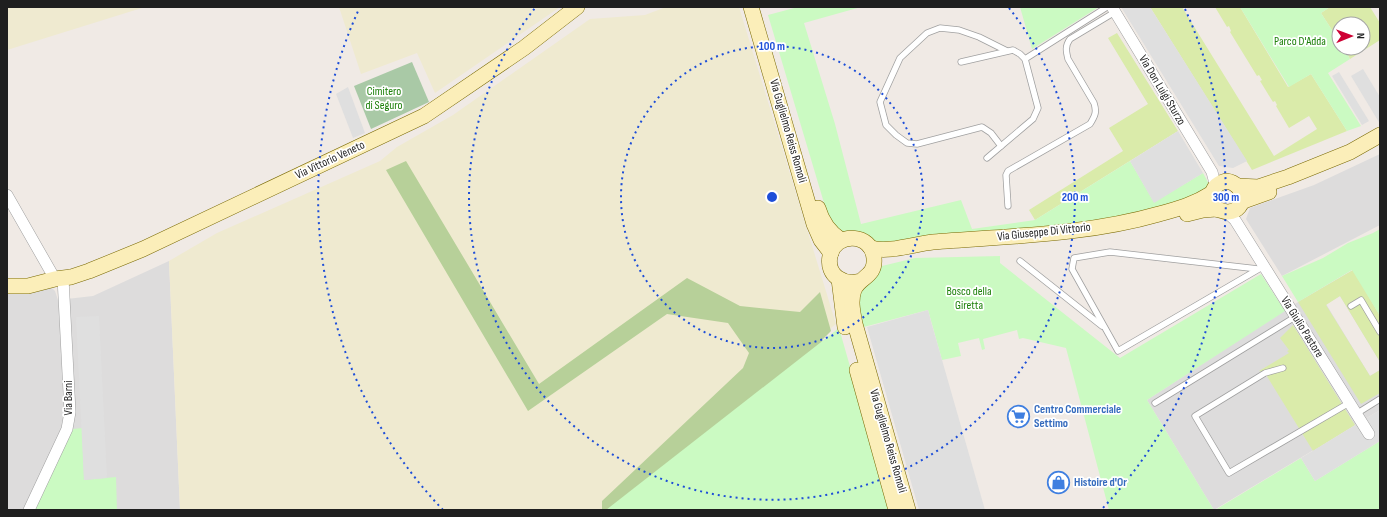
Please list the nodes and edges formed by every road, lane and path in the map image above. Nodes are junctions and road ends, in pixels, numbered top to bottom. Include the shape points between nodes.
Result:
1 (577, 7) edge
2 (751, 7) edge
3 (759, 7) edge
4 (1111, 9) edge
5 (1007, 51) junction
6 (1025, 59) junction
7 (961, 62) dead end
8 (1380, 135) edge
9 (1380, 143) edge
10 (1002, 146) junction
11 (987, 158) dead end
12 (1223, 187) junction
13 (7, 195) edge
14 (1008, 206) dead end
15 (1231, 210) junction
16 (841, 240) junction
17 (871, 248) junction
18 (830, 253) junction
19 (1020, 261) dead end
20 (874, 265) junction
21 (1261, 268) junction
22 (7, 277) edge
23 (59, 278) junction
24 (839, 279) junction
25 (861, 281) junction
26 (7, 286) edge
27 (1351, 306) dead end
28 (1295, 317) junction
29 (1106, 329) junction
30 (1380, 332) edge
31 (1283, 368) dead end
32 (1380, 399) edge
33 (1349, 403) junction
34 (1156, 404) dead end
35 (1356, 414) junction
36 (1368, 434) dead end
37 (896, 506) edge
38 (29, 510) edge
39 (908, 510) edge

1 - 23 street, Via Vittorio Veneto via 524,48 424,116 143,249 84,273
2 - 18 street, Via Guglielmo Reiss Romoli via 814,224
3 - 16 street, Via Guglielmo Reiss Romoli via 820,215 832,234
4 - 6 lane
4 - 12 street, Via Don Luigi Sturzo
4 - 14 lane via 1070,39 1066,45 1068,59 1094,103 1094,118 1090,124 1008,171
5 - 6 lane via 1013,50
5 - 7 lane
5 - 10 lane via 959,30 940,28 927,33 900,58 880,102 886,125 907,142 923,143 982,127
6 - 10 lane via 1038,108 1034,119
8 - 12 street via 1350,152 1315,167 1258,187
9 - 15 street, Via Giuseppe Di Vittorio via 1354,159
10 - 11 lane
12 - 15 street via 1212,202
12 - 15 street via 1242,195
12 - 17 street, Via Giuseppe Di Vittorio via 1199,202 1135,221 1043,233 931,242 887,250
13 - 23 street
15 - 20 street, Via Giuseppe Di Vittorio via 1203,210 1122,231 1036,242 914,252 888,258
15 - 21 street, Via Giulio Pastore
16 - 17 street via 860,239
16 - 18 street
17 - 20 street
18 - 24 street via 830,267
19 - 29 lane
20 - 25 street via 872,272
21 - 28 street, Via Giulio Pastore
21 - 29 lane via 1118,351
21 - 29 lane via 1110,252 1074,258 1072,269
22 - 23 street
23 - 26 street, Via Vittorio Veneto via 28,286
23 - 38 street, Via Barni via 70,412 67,429
24 - 25 street via 854,283
24 - 37 street, Via Guglielmo Reiss Romoli via 845,327
25 - 39 street, Via Guglielmo Reiss Romoli via 854,289 852,300 854,324
27 - 30 lane via 1361,300
28 - 33 street, Via Giulio Pastore
28 - 34 lane
31 - 33 lane via 1265,373 1195,416 1229,473
32 - 35 lane
33 - 35 street, Via Giulio Pastore
35 - 36 street, Via Giulio Pastore

